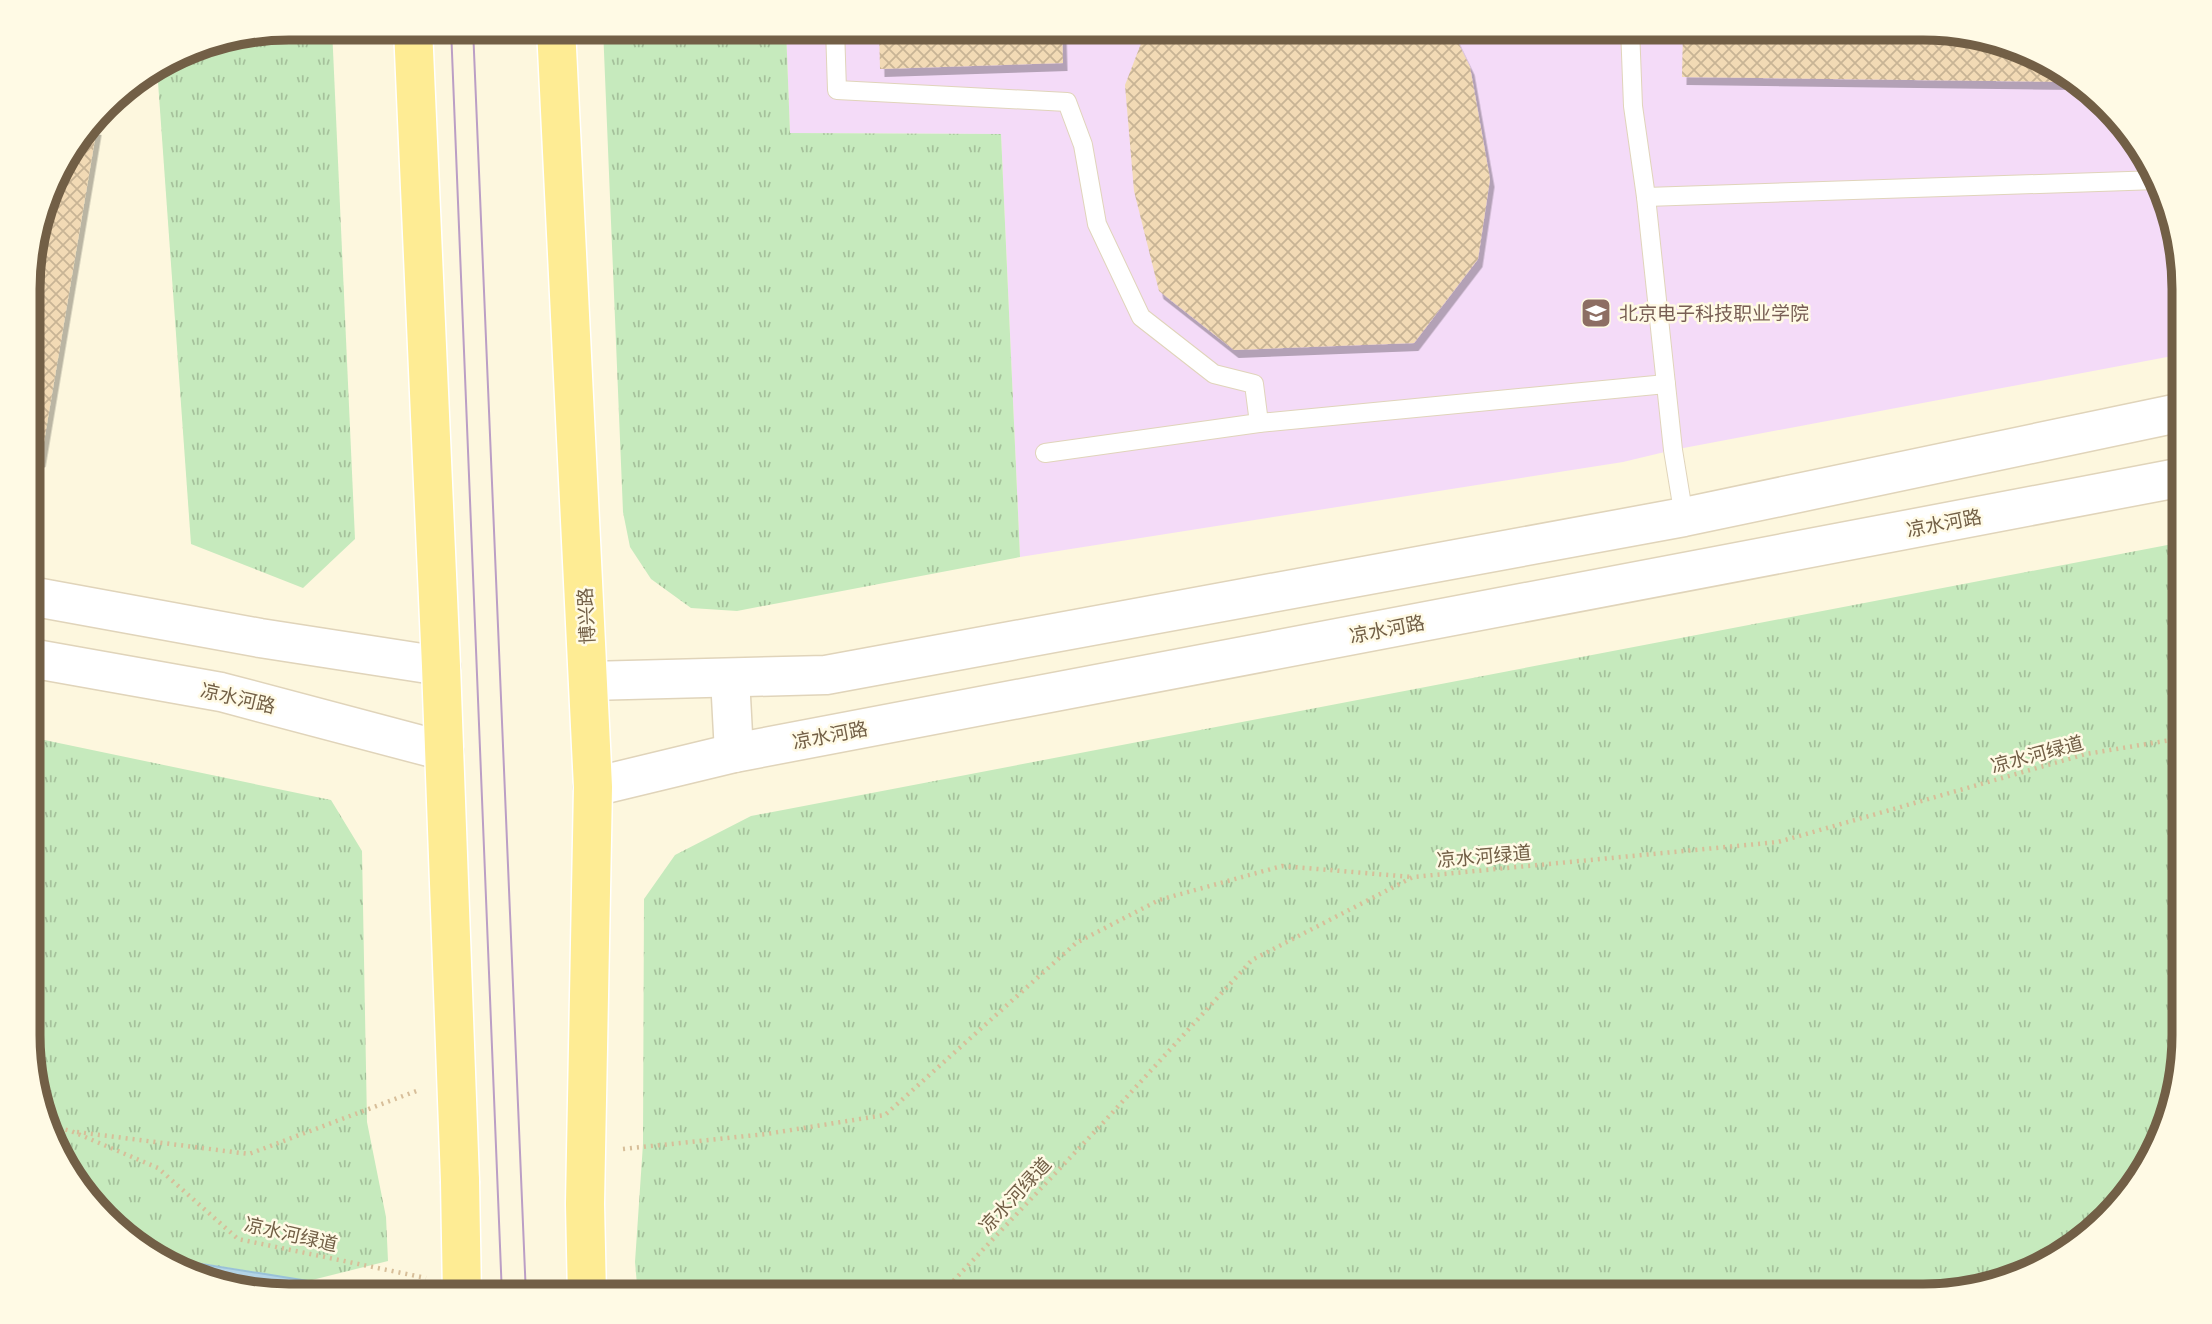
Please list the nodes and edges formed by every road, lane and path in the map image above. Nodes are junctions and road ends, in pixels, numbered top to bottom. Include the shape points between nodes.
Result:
1 (414, 40) edge
2 (557, 40) edge
3 (835, 40) edge
4 (1630, 40) edge
5 (2147, 180) edge
6 (1646, 197) junction
7 (1666, 384) junction
8 (2171, 414) edge
9 (1259, 423) junction
10 (1045, 453) dead end
11 (2171, 479) edge
12 (1684, 517) junction
13 (40, 598) edge
14 (260, 638) junction
15 (40, 660) edge
16 (441, 666) junction
17 (730, 678) junction
18 (589, 681) junction
19 (221, 692) junction
20 (2172, 740) edge
21 (444, 751) junction
22 (734, 753) junction
23 (593, 788) junction
24 (1413, 877) junction
25 (420, 1090) dead end
26 (58, 1128) edge
27 (71, 1131) junction
28 (620, 1150) dead end
29 (439, 1284) edge
30 (461, 1284) edge
31 (587, 1284) edge
32 (950, 1284) edge

1 - 16 main road
2 - 18 main road, 博兴路
3 - 9 lane via 837,90 1067,102 1083,145 1097,224 1141,317 1214,374 1254,384
4 - 6 lane via 1633,106
5 - 6 lane
6 - 7 lane
7 - 9 lane
7 - 12 lane
8 - 12 street
9 - 10 lane
11 - 22 street, 凉水河路
12 - 17 street via 826,675
13 - 14 street
14 - 16 street
14 - 19 street via 256,664 246,678
15 - 19 street, 凉水河路
16 - 21 main road
17 - 18 street
17 - 22 street
18 - 23 main road, 博兴路
19 - 21 street, 凉水河路
20 - 24 path, 凉水河绿道 via 2086,754 1777,842
21 - 30 main road, bridge
22 - 23 street, 凉水河路
23 - 31 main road, 博兴路
24 - 28 path via 1282,866 1159,900 1076,943 885,1115
24 - 32 path, 凉水河绿道 via 1252,960
25 - 27 path via 249,1154
26 - 27 path, 凉水河绿道
27 - 29 path, 凉水河绿道 via 158,1168 238,1239

